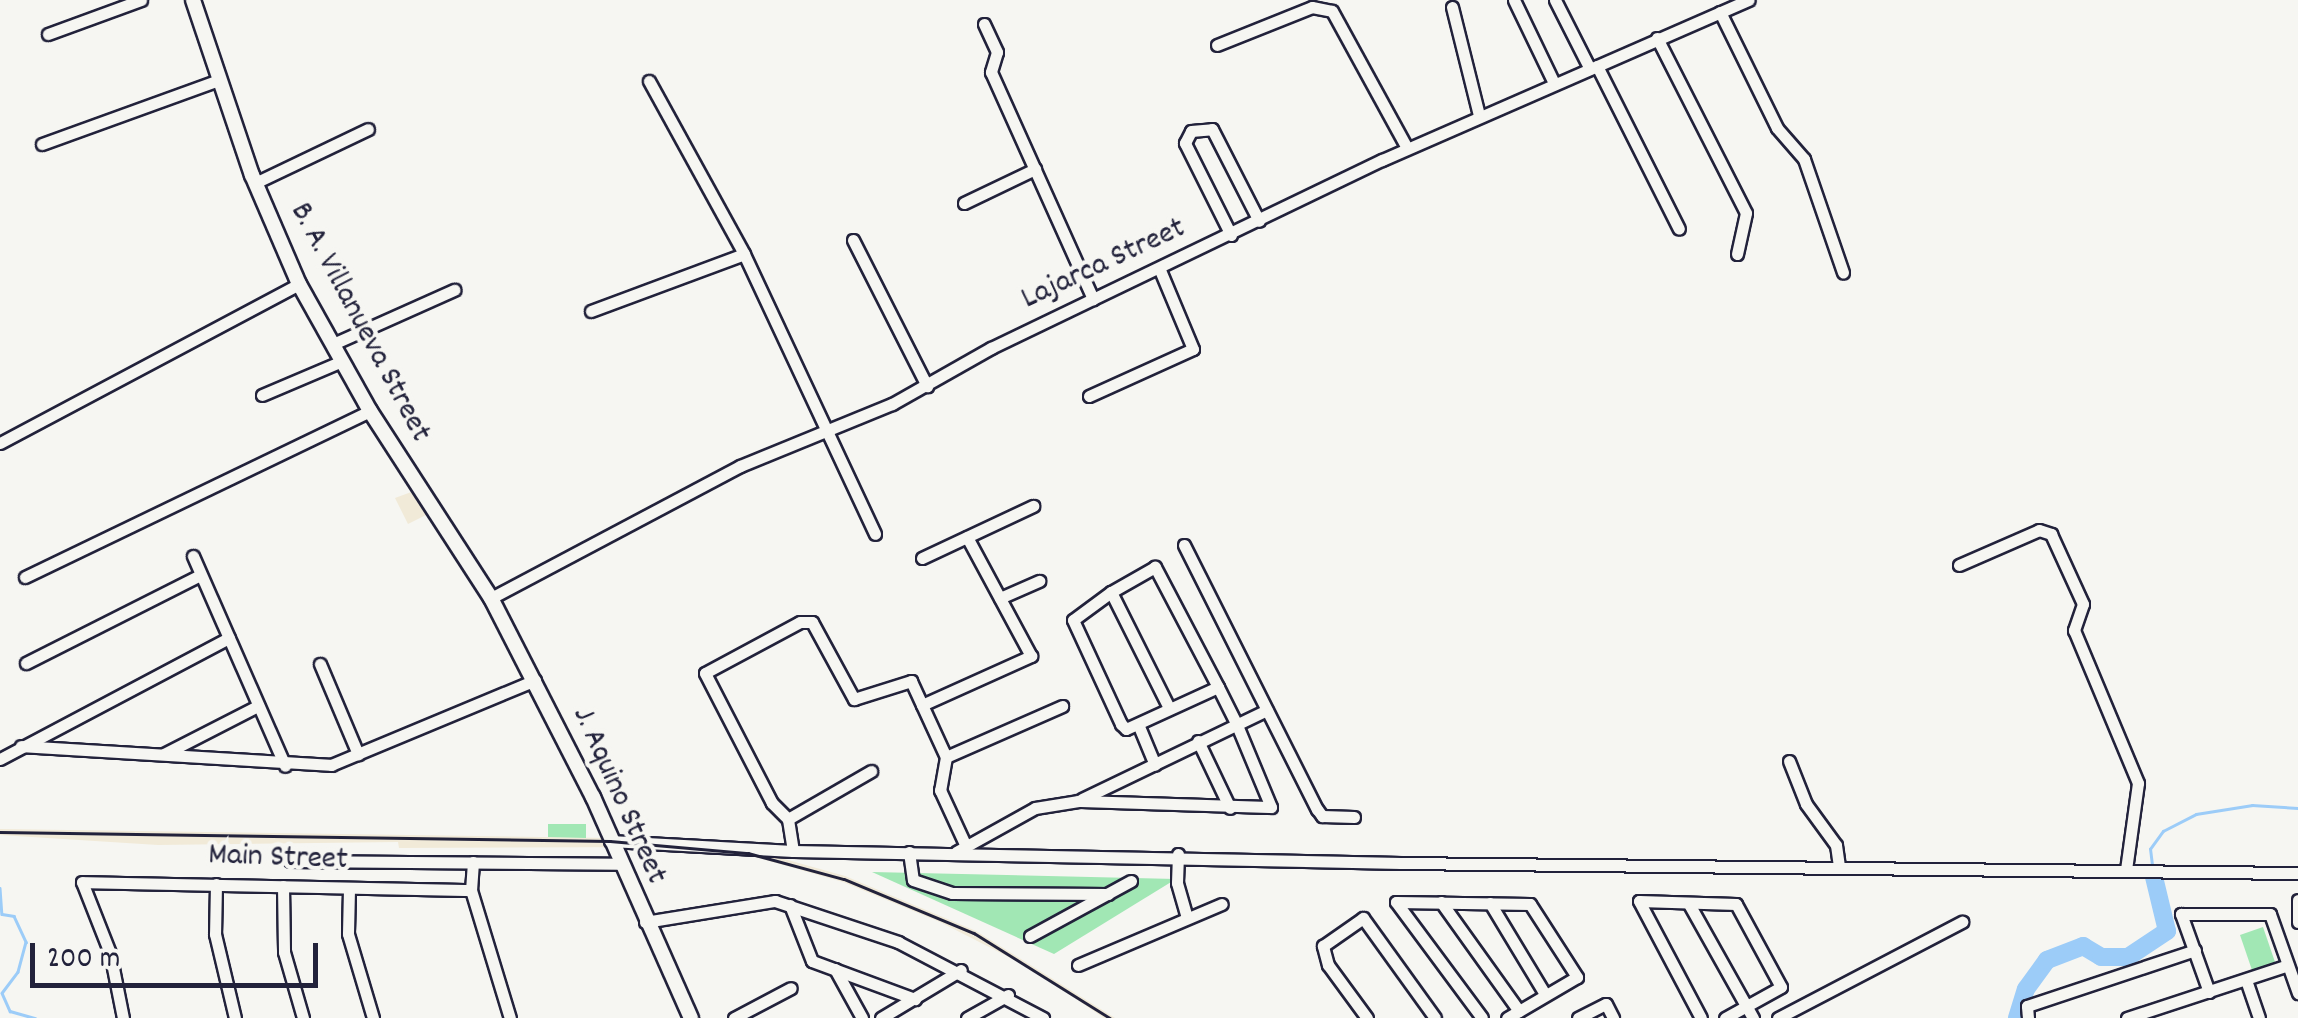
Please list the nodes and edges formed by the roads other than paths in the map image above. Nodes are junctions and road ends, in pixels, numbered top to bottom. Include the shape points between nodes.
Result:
1 (141, 0) edge
2 (194, 0) edge
3 (1514, 0) edge
4 (1555, 0) edge
5 (1749, 0) edge
6 (1452, 7) dead end
7 (1720, 12) junction
8 (984, 24) dead end
9 (48, 34) dead end
10 (1657, 38) junction
11 (1216, 44) dead end
12 (1594, 68) junction
13 (219, 80) junction
14 (649, 81) dead end
15 (1554, 83) junction
16 (1478, 115) junction
17 (368, 130) dead end
18 (42, 144) dead end
19 (1407, 148) junction
20 (1036, 169) junction
21 (255, 182) junction
22 (964, 202) dead end
23 (1258, 221) junction
24 (1679, 229) dead end
25 (1231, 235) junction
26 (853, 240) dead end
27 (744, 254) junction
28 (1737, 254) dead end
29 (1160, 270) junction
30 (1843, 272) dead end
31 (299, 284) junction
32 (454, 290) dead end
33 (1092, 299) junction
34 (591, 311) dead end
35 (333, 344) junction
36 (342, 361) junction
37 (927, 386) junction
38 (262, 395) dead end
39 (1089, 396) dead end
40 (370, 411) junction
41 (830, 429) junction
42 (0, 443) edge
43 (1033, 506) dead end
44 (875, 534) dead end
45 (967, 537) junction
46 (1184, 545) dead end
47 (193, 556) dead end
48 (922, 558) dead end
49 (1959, 565) dead end
50 (200, 574) junction
51 (25, 577) dead end
52 (1039, 580) dead end
53 (1111, 592) junction
54 (492, 598) junction
55 (1000, 598) junction
56 (229, 638) junction
57 (26, 663) dead end
58 (320, 664) dead end
59 (535, 680) junction
60 (1218, 687) junction
61 (922, 705) junction
62 (258, 706) junction
63 (1062, 706) dead end
64 (1169, 708) junction
65 (1266, 710) junction
66 (1236, 723) junction
67 (1138, 724) junction
68 (1198, 740) junction
69 (21, 746) junction
70 (358, 754) junction
71 (161, 756) junction
72 (946, 757) junction
73 (0, 758) edge
74 (1789, 761) dead end
75 (1155, 765) junction
76 (285, 766) junction
77 (871, 771) dead end
78 (1078, 801) junction
79 (1230, 808) junction
80 (1354, 817) dead end
81 (788, 819) junction
82 (610, 840) junction
83 (960, 848) junction
84 (793, 851) junction
85 (909, 852) junction
86 (1178, 854) junction
87 (290, 861) dead end
88 (473, 862) junction
89 (618, 864) junction
90 (1838, 866) junction
91 (2127, 870) junction
92 (2298, 872) edge
93 (1131, 881) dead end
94 (216, 884) junction
95 (283, 886) junction
96 (349, 889) junction
97 (472, 890) junction
98 (1108, 894) junction
99 (2298, 900) edge
100 (1440, 902) junction
101 (1490, 903) junction
102 (1222, 904) dead end
103 (1689, 904) junction
104 (790, 905) junction
105 (1187, 918) junction
106 (645, 922) junction
107 (1962, 922) dead end
108 (2298, 922) edge
109 (1030, 936) dead end
110 (2195, 950) junction
111 (2288, 964) junction
112 (1078, 965) dead end
113 (835, 969) junction
114 (961, 970) junction
115 (2246, 980) junction
116 (792, 988) dead end
117 (2209, 992) junction
118 (2298, 993) edge
119 (1545, 994) junction
120 (1008, 995) junction
121 (916, 999) junction
122 (1519, 1011) junction
123 (1750, 1012) edge
124 (123, 1018) edge
125 (234, 1018) edge
126 (303, 1018) edge
127 (373, 1018) edge
128 (510, 1018) edge
129 (690, 1018) edge
130 (734, 1018) edge
131 (862, 1018) edge
132 (881, 1018) edge
133 (967, 1018) edge
134 (1043, 1018) edge
135 (1367, 1018) edge
136 (1435, 1018) edge
137 (1482, 1018) edge
138 (1507, 1018) edge
139 (1578, 1018) edge
140 (1613, 1018) edge
141 (1701, 1018) edge
142 (1725, 1018) edge
143 (1778, 1018) edge
144 (2028, 1018) edge
145 (2127, 1018) edge
146 (2258, 1018) edge

1 - 9 street
2 - 13 street, B. A. Villanueva Street
3 - 15 street
4 - 12 street
5 - 7 street, Lajarca Street
6 - 16 street
7 - 10 street, Lajarca Street
7 - 30 street via 1777,128 1804,159
8 - 20 street via 997,52 991,72
10 - 12 street, Lajarca Street
10 - 28 street via 1746,213
11 - 19 street via 1312,7 1329,10 1363,58
12 - 15 street, Lajarca Street
12 - 24 street
13 - 18 street
13 - 21 street, B. A. Villanueva Street
14 - 27 street
15 - 16 street, Lajarca Street
16 - 19 street, Lajarca Street
17 - 21 street
19 - 23 street, Lajarca Street
20 - 22 street
20 - 33 street
21 - 31 street, B. A. Villanueva Street
23 - 25 street, Lajarca Street
23 - 25 street via 1212,130 1191,131 1185,143
25 - 29 street, Lajarca Street
26 - 37 street
27 - 34 street
27 - 41 street
29 - 33 street, Lajarca Street
29 - 39 street via 1193,350
31 - 35 street, B. A. Villanueva Street
31 - 42 street
32 - 35 street
33 - 37 street, Lajarca Street
35 - 36 street, B. A. Villanueva Street
36 - 38 street
36 - 40 street, B. A. Villanueva Street
37 - 41 street, Lajarca Street
40 - 51 street
40 - 54 street, B. A. Villanueva Street
41 - 44 street
41 - 54 street, Lajarca Street via 740,466
43 - 45 street
45 - 48 street
45 - 55 street
46 - 65 street
47 - 50 street
49 - 91 street via 2039,530 2051,534 2083,604 2074,630 2138,782
50 - 56 street
50 - 57 street
52 - 55 street
53 - 60 street via 1156,567
53 - 64 street
53 - 67 street via 1078,614 1074,629 1121,724
54 - 59 street, J. Aquino Street
55 - 61 street via 1032,656
56 - 62 street
56 - 69 street
58 - 70 street
59 - 70 street
59 - 82 street, J. Aquino Street
60 - 64 street
60 - 66 street
61 - 72 street
61 - 81 street via 911,681 854,699 812,622 800,622 704,672 772,803
62 - 71 street
62 - 76 street
63 - 72 street
64 - 67 street
65 - 66 street
65 - 80 street via 1322,816
66 - 68 street
66 - 79 street via 1271,807
67 - 75 street
68 - 75 street
68 - 79 street
69 - 71 street
69 - 73 street
70 - 76 street via 332,765
71 - 76 street
72 - 83 street via 940,790
74 - 90 street via 1806,804 1836,845
75 - 78 street
77 - 81 street
78 - 79 street
78 - 83 street via 1034,808
81 - 84 street
82 - 84 street
82 - 89 street, J. Aquino Street
83 - 85 street
83 - 86 street
84 - 85 street
85 - 98 street via 913,880 952,893
86 - 90 street
86 - 105 street via 1177,883
87 - 88 street
88 - 89 street
88 - 97 street
89 - 106 street, J. Aquino Street
90 - 91 street
91 - 92 street
93 - 98 street
94 - 95 street, Main Street
94 - 124 street, Main Street via 82,882 110,953
94 - 125 street via 218,952
95 - 96 street, Main Street
95 - 126 street via 284,952
96 - 97 street, Main Street
96 - 127 street via 348,934
97 - 128 street
98 - 109 street
99 - 108 street
100 - 101 street
100 - 122 street
100 - 137 street via 1396,902
101 - 119 street
101 - 119 street via 1530,904 1578,977
102 - 105 street
103 - 123 street
103 - 123 street via 1736,904 1781,987
103 - 141 street via 1639,902
104 - 106 street via 762,900
104 - 113 street via 805,954
104 - 114 street
105 - 112 street
106 - 129 street, J. Aquino Street
107 - 143 street
110 - 111 street via 2181,914 2270,914
110 - 117 street
110 - 144 street via 2027,1006
111 - 115 street
111 - 118 street
113 - 121 street
113 - 131 street
114 - 120 street
114 - 121 street
115 - 117 street
115 - 146 street
116 - 130 street
117 - 145 street
119 - 122 street
120 - 133 street
120 - 134 street
121 - 132 street
122 - 138 street
123 - 142 street
135 - 136 street via 1328,965 1323,946 1363,918
139 - 140 street via 1606,1004

